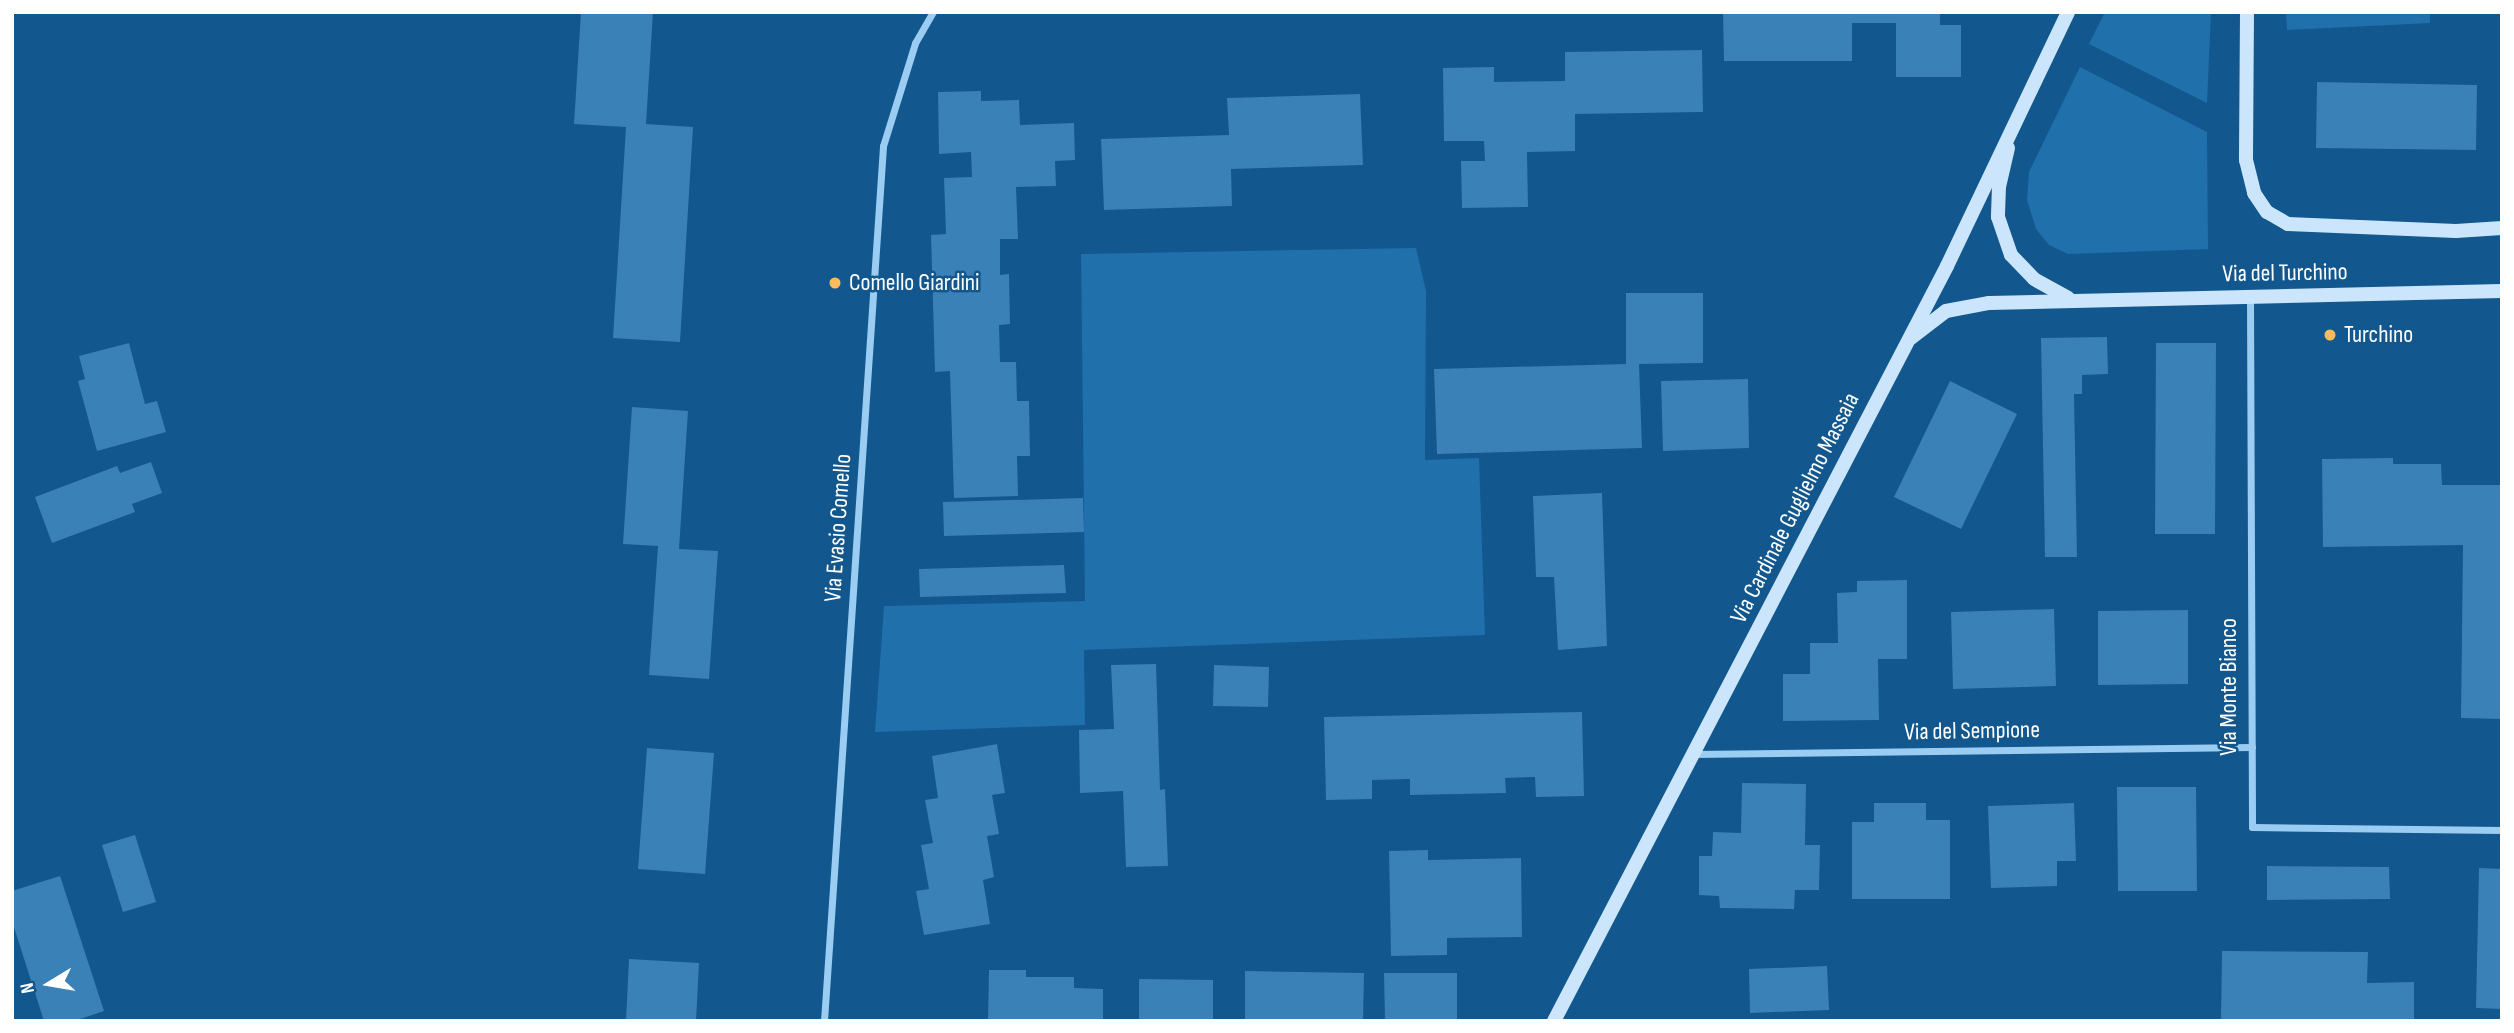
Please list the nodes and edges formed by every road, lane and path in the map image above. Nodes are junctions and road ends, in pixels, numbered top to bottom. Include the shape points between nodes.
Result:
1 (933, 12) edge
2 (2068, 12) edge
3 (2247, 12) edge
4 (2013, 122) junction
5 (2502, 228) edge
6 (2502, 290) edge
7 (2069, 298) junction
8 (2250, 298) junction
9 (1908, 341) junction
10 (2252, 747) junction
11 (1693, 754) junction
12 (2502, 830) edge
13 (824, 1021) edge
14 (1554, 1021) edge

1 - 13 street, Via Evasio Comello via 915,43 883,146
2 - 4 main road, Via Cardinale Guglielmo Massaia
3 - 5 main road, Via del Turchino via 2246,160 2254,193 2267,212 2288,224 2456,231
4 - 7 main road, Via del Turchino via 1999,186 1998,217 2011,255 2034,279
4 - 9 main road, Via Cardinale Guglielmo Massaia
6 - 8 main road, Via del Turchino
7 - 8 main road, Via del Turchino
7 - 9 main road, Via del Turchino via 1946,311
8 - 10 street, Via Monte Bianco
9 - 11 main road, Via Cardinale Guglielmo Massaia
10 - 11 street, Via del Sempione
10 - 12 street, Via Monte Bianco via 2252,827
11 - 14 main road, Via Cardinale Guglielmo Massaia

